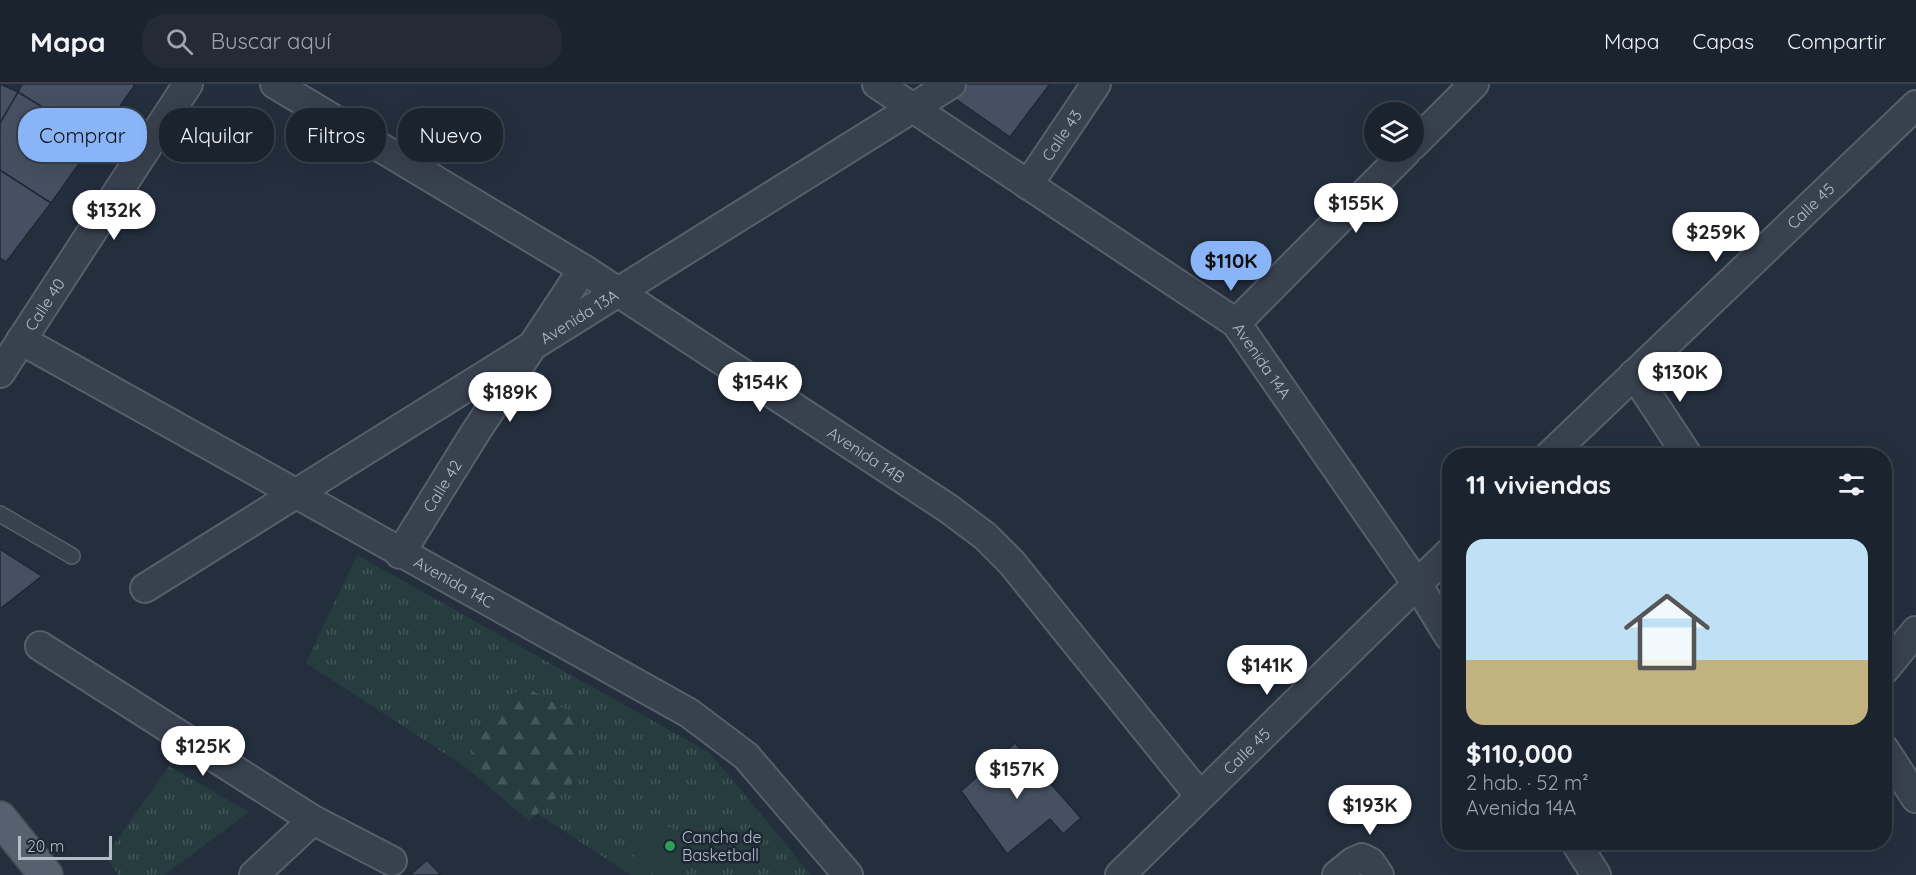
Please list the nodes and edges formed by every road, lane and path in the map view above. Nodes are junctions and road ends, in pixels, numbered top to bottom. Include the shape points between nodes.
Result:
1 (188, 84) edge
2 (275, 84) edge
3 (877, 84) edge
4 (951, 84) edge
5 (1096, 84) edge
6 (1474, 84) edge
7 (1916, 105) edge
8 (1424, 134) edge
9 (1396, 162) edge
10 (1028, 185) junction
11 (583, 269) junction
12 (1236, 323) junction
13 (21, 340) junction
14 (0, 373) edge
15 (1634, 374) junction
16 (1557, 448) edge
17 (1683, 448) edge
18 (0, 514) edge
19 (400, 554) junction
20 (72, 556) dead end
21 (1442, 560) edge
22 (1417, 584) junction
23 (145, 588) dead end
24 (1442, 625) edge
25 (1916, 631) edge
26 (40, 646) dead end
27 (1892, 660) edge
28 (1892, 762) edge
29 (1199, 795) junction
30 (1916, 798) edge
31 (0, 818) edge
32 (313, 820) junction
33 (1580, 850) edge
34 (392, 861) dead end
35 (46, 875) edge
36 (254, 875) edge
37 (848, 875) edge
38 (1120, 875) edge
39 (1337, 875) edge
40 (1379, 875) edge
41 (1596, 875) edge

1 - 13 street, Calle 40
2 - 11 street, Avenida 14B
3 - 10 street, Avenida 14A
4 - 23 street, Avenida 13A
5 - 10 street, Calle 43
6 - 8 street
7 - 15 street, Calle 45
9 - 12 street
10 - 12 street, Avenida 14A
11 - 19 street, Calle 42
11 - 29 street, Avenida 14B via 985,536 1012,563
12 - 22 street, Avenida 14A
13 - 14 street, Calle 40
13 - 19 street, Avenida 14C
15 - 16 street, Calle 45
15 - 17 street
18 - 20 lane
19 - 37 street, Avenida 14C via 717,732 746,756
21 - 22 street, Calle 45
22 - 24 street, Avenida 14A
22 - 29 street, Calle 45
25 - 27 street
26 - 32 street
28 - 30 street
29 - 38 street, Calle 45
31 - 35 main road
32 - 34 street
32 - 36 street
33 - 41 street
39 - 40 street via 1362,858

